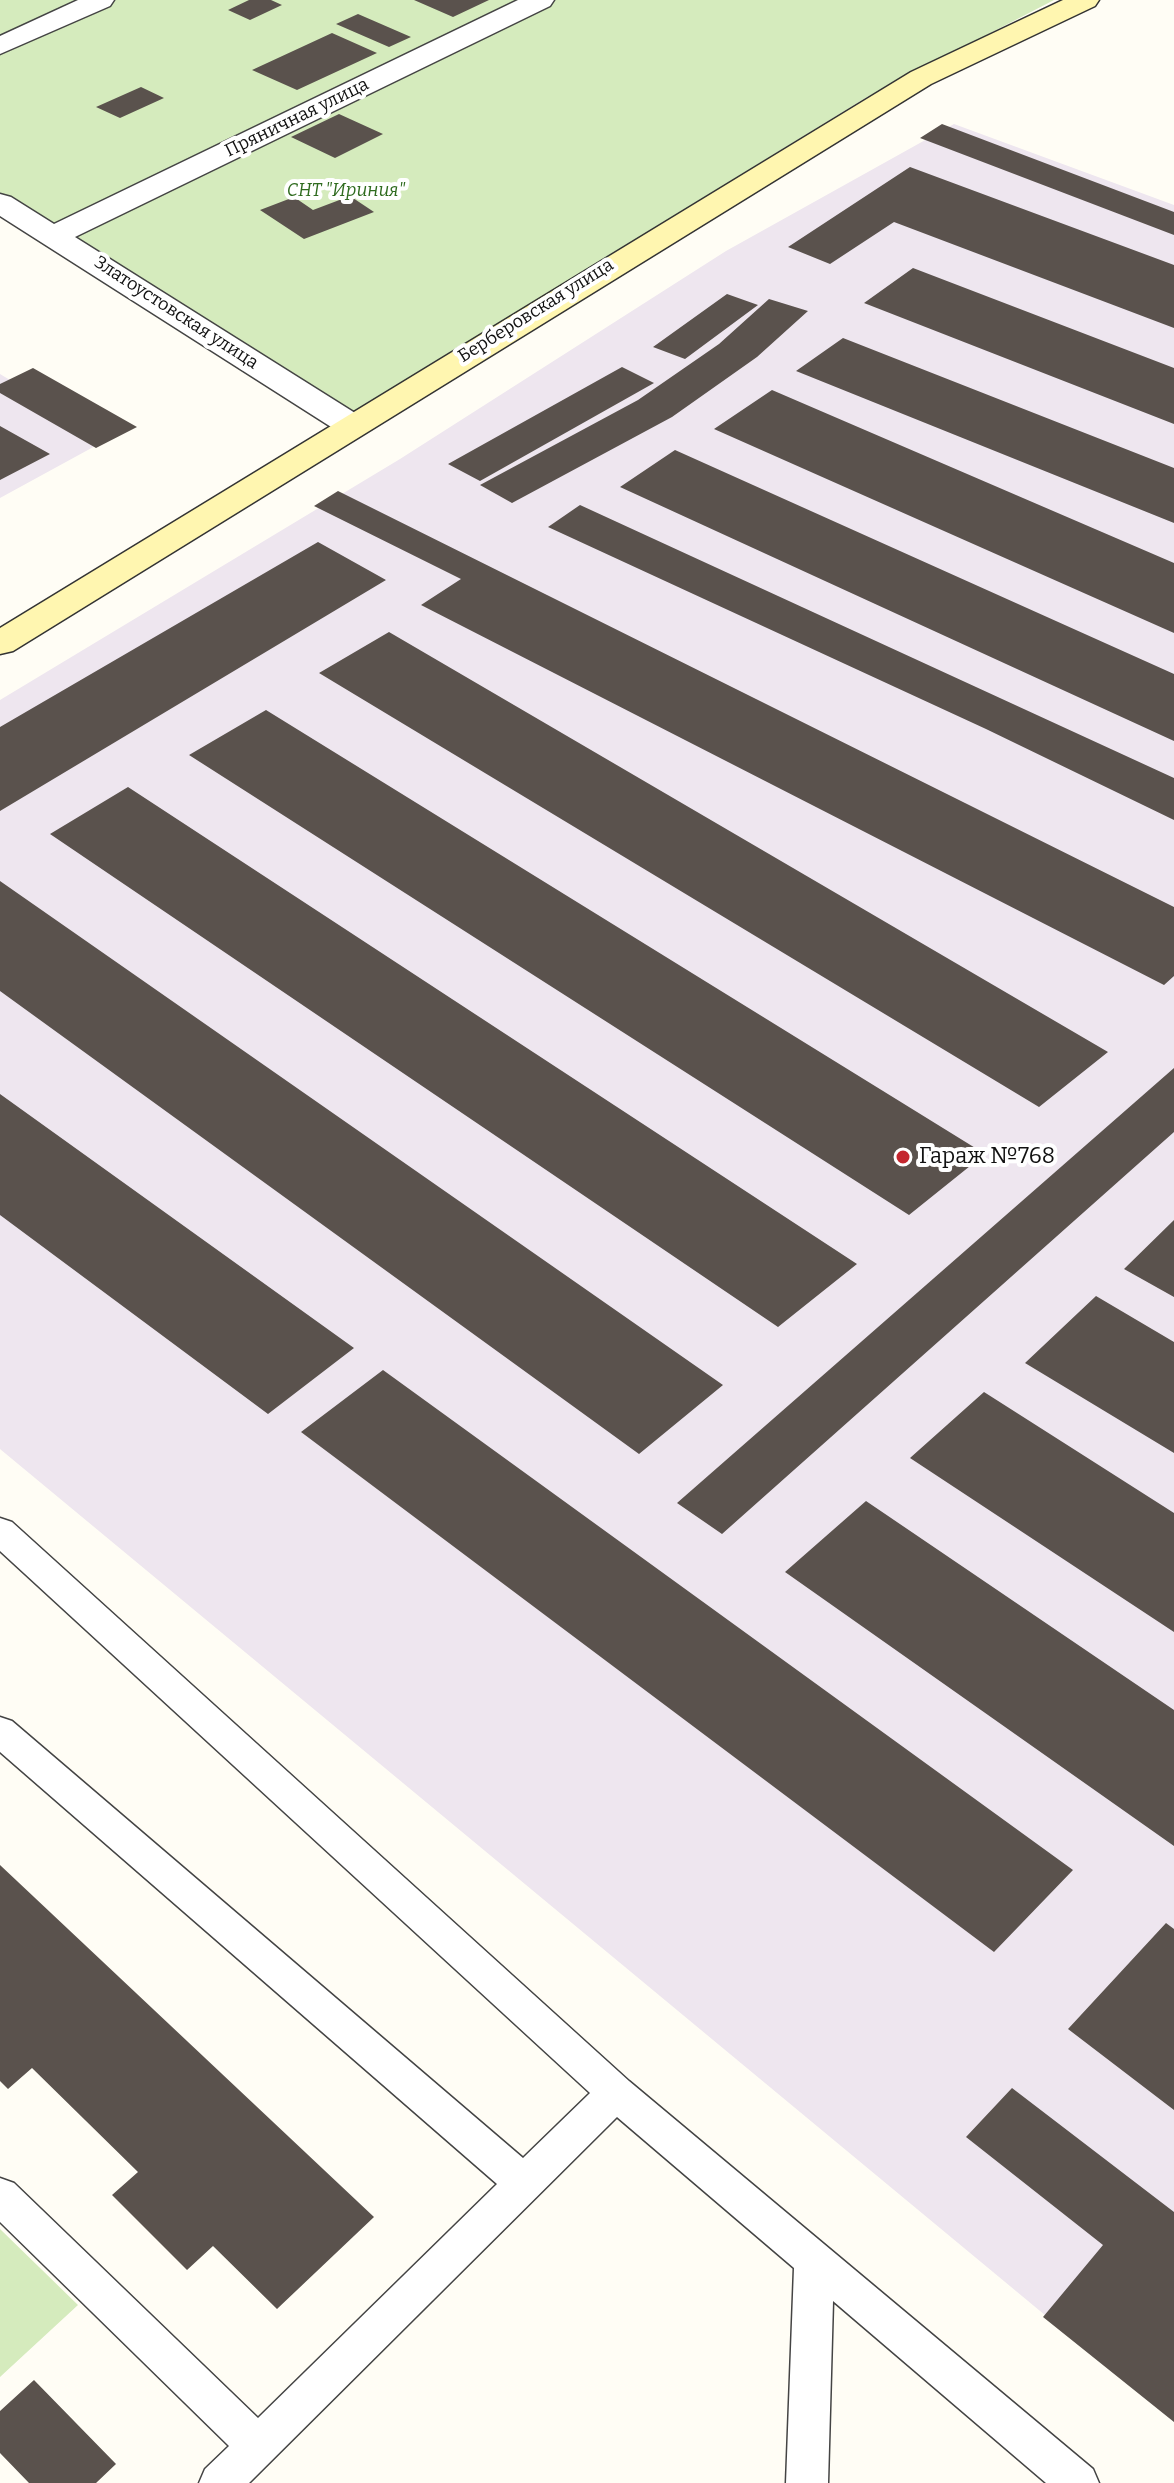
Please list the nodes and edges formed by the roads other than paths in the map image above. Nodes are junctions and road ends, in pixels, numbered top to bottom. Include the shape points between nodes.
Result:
1 (100, 0) edge
2 (540, 0) edge
3 (1085, 0) edge
4 (0, 46) edge
5 (0, 203) edge
6 (55, 235) junction
7 (351, 425) junction
8 (0, 643) edge
9 (0, 1531) edge
10 (0, 1731) edge
11 (616, 2093) junction
12 (525, 2184) junction
13 (0, 2196) edge
14 (814, 2259) junction
15 (258, 2446) junction
16 (220, 2483) edge
17 (807, 2483) edge
18 (1078, 2483) edge

1 - 4 street
2 - 6 street, Пряничная улица
3 - 7 street, Берберовская улица via 921,78
5 - 6 street, Златоустовская улица
6 - 7 street, Златоустовская улица
7 - 8 street, Берберовская улица
9 - 11 lane
10 - 12 lane
11 - 12 lane
11 - 14 lane
12 - 15 lane
13 - 15 lane
14 - 17 lane
14 - 18 lane
15 - 16 lane

